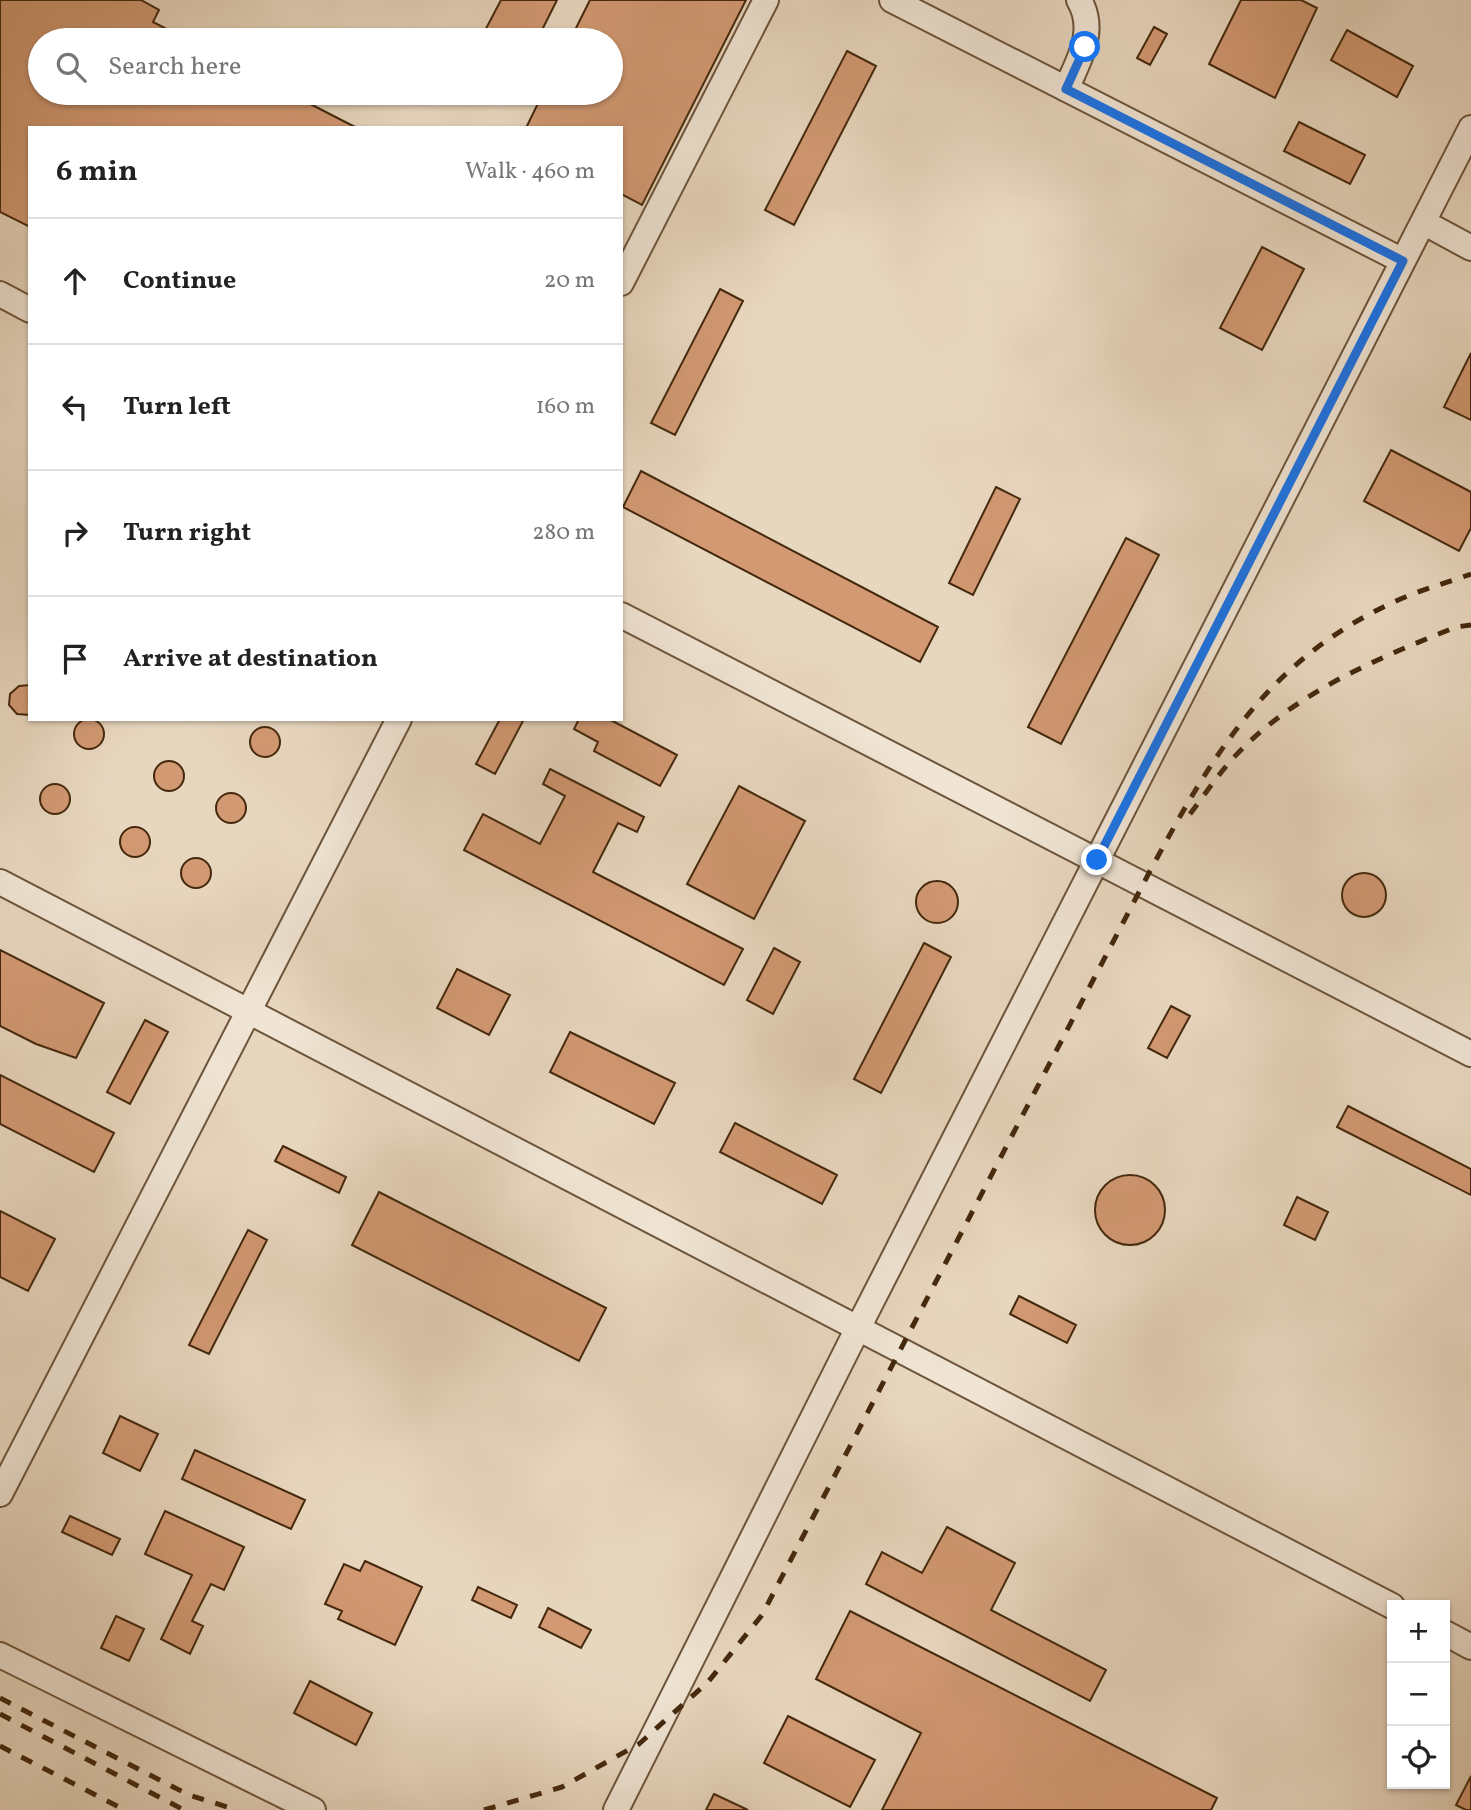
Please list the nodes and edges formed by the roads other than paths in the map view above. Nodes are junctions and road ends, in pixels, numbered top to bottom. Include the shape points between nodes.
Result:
1 (766, 0) edge
2 (892, 0) edge
3 (1079, 0) edge
4 (1066, 89) junction
5 (1471, 128) edge
6 (1423, 222) junction
7 (1471, 248) edge
8 (1403, 261) junction
9 (623, 279) edge
10 (0, 294) edge
11 (28, 309) edge
12 (623, 616) edge
13 (397, 721) edge
14 (1097, 860) junction
15 (0, 882) edge
16 (249, 1013) junction
17 (1471, 1054) edge
18 (858, 1328) junction
19 (0, 1494) edge
20 (1387, 1603) edge
21 (1450, 1636) edge
22 (1471, 1647) edge
23 (0, 1655) edge
24 (313, 1810) edge
25 (616, 1810) edge

1 - 9 lane
2 - 4 lane
3 - 4 lane via 1087,13 1085,47
4 - 8 lane
5 - 6 lane
6 - 7 lane
6 - 8 lane
8 - 14 lane
10 - 11 lane
12 - 14 lane
13 - 16 lane
14 - 17 lane
14 - 18 lane
15 - 16 lane
16 - 18 lane
16 - 19 lane
18 - 20 lane
18 - 25 lane
21 - 22 lane
23 - 24 lane

